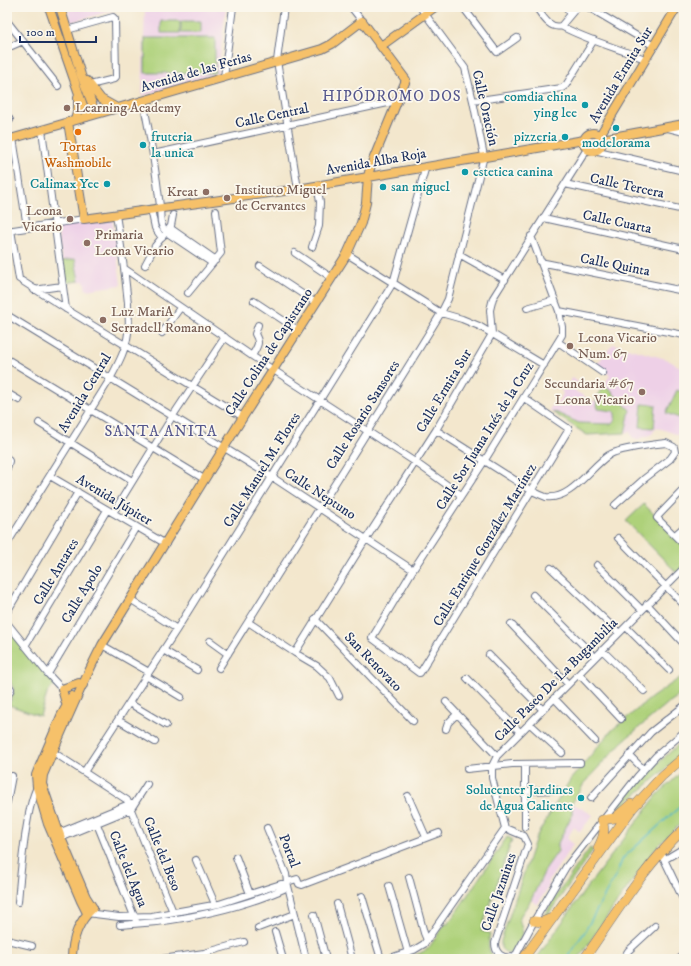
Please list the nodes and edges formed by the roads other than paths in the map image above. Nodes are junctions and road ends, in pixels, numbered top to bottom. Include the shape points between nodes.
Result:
1 (49, 7) edge
2 (60, 7) edge
3 (233, 7) edge
4 (284, 7) edge
5 (351, 7) edge
6 (420, 7) edge
7 (435, 7) edge
8 (463, 7) edge
9 (536, 7) edge
10 (566, 7) edge
11 (577, 7) edge
12 (588, 7) edge
13 (677, 7) edge
14 (425, 14) junction
15 (571, 14) junction
16 (7, 21) edge
17 (362, 21) junction
18 (560, 26) junction
19 (67, 30) junction
20 (517, 38) dead end
21 (594, 40) junction
22 (23, 41) junction
23 (381, 46) junction
24 (654, 46) junction
25 (7, 48) edge
26 (645, 59) junction
27 (277, 61) junction
28 (81, 75) junction
29 (224, 77) junction
30 (90, 85) junction
31 (58, 86) dead end
32 (78, 89) junction
33 (143, 100) junction
34 (397, 101) junction
35 (473, 101) junction
36 (117, 108) junction
37 (96, 114) junction
38 (87, 117) junction
39 (72, 121) junction
40 (684, 124) edge
41 (287, 125) junction
42 (666, 128) junction
43 (42, 130) junction
44 (684, 132) edge
45 (601, 137) junction
46 (10, 139) edge
47 (584, 140) junction
48 (587, 149) junction
49 (598, 151) junction
50 (153, 154) junction
51 (484, 156) junction
52 (426, 166) junction
53 (684, 171) edge
54 (368, 176) junction
55 (565, 184) junction
56 (317, 186) junction
57 (298, 189) junction
58 (160, 208) junction
59 (152, 209) junction
60 (684, 210) edge
61 (216, 211) dead end
62 (116, 214) junction
63 (173, 215) dead end
64 (544, 218) junction
65 (84, 219) junction
66 (54, 224) junction
67 (27, 227) junction
68 (9, 230) edge
69 (168, 230) junction
70 (531, 236) junction
71 (162, 238) junction
72 (312, 247) dead end
73 (684, 249) edge
74 (295, 253) dead end
75 (347, 254) junction
76 (459, 254) junction
77 (214, 262) junction
78 (540, 262) junction
79 (145, 265) dead end
80 (260, 266) dead end
81 (125, 269) junction
82 (332, 278) junction
83 (505, 280) junction
84 (393, 283) junction
85 (62, 286) junction
86 (34, 290) junction
87 (684, 291) edge
88 (188, 293) dead end
89 (555, 300) junction
90 (254, 301) dead end
91 (316, 303) junction
92 (180, 308) junction
93 (527, 308) dead end
94 (66, 309) junction
95 (559, 311) junction
96 (441, 313) junction
97 (7, 315) edge
98 (258, 325) dead end
99 (298, 330) junction
100 (162, 333) dead end
101 (492, 334) junction
102 (684, 335) edge
103 (225, 337) junction
104 (558, 342) junction
105 (126, 345) junction
106 (252, 356) junction
107 (7, 359) edge
108 (544, 365) junction
109 (273, 369) junction
110 (602, 373) dead end
111 (110, 379) junction
112 (192, 386) junction
113 (7, 393) edge
114 (524, 398) junction
115 (19, 400) dead end
116 (320, 400) junction
117 (91, 409) junction
118 (172, 416) junction
119 (243, 417) junction
120 (39, 423) dead end
121 (436, 430) junction
122 (368, 431) junction
123 (70, 442) junction
124 (153, 448) junction
125 (224, 448) junction
126 (8, 460) edge
127 (485, 460) junction
128 (415, 462) junction
129 (7, 468) edge
130 (50, 476) junction
131 (272, 477) junction
132 (204, 479) junction
133 (132, 481) junction
134 (684, 490) edge
135 (532, 491) junction
136 (78, 492) junction
137 (461, 496) junction
138 (615, 505) dead end
139 (319, 507) junction
140 (107, 510) junction
141 (113, 513) junction
142 (136, 527) junction
143 (684, 527) edge
144 (675, 535) junction
145 (618, 538) dead end
146 (366, 539) junction
147 (7, 544) edge
148 (166, 544) junction
149 (684, 544) edge
150 (597, 565) dead end
151 (551, 568) dead end
152 (413, 570) junction
153 (683, 570) edge
154 (665, 587) junction
155 (533, 595) dead end
156 (130, 599) junction
157 (647, 604) junction
158 (684, 605) edge
159 (642, 610) junction
160 (7, 612) edge
161 (315, 619) junction
162 (248, 622) junction
163 (7, 624) edge
164 (511, 624) dead end
165 (626, 627) junction
166 (177, 629) junction
167 (619, 633) junction
168 (372, 639) joint
169 (210, 641) dead end
170 (684, 644) edge
171 (102, 645) junction
172 (25, 646) junction
173 (163, 650) junction
174 (602, 650) junction
175 (295, 653) junction
176 (228, 654) junction
177 (489, 655) dead end
178 (595, 657) junction
179 (219, 668) dead end
180 (197, 670) dead end
181 (669, 670) dead end
182 (48, 674) junction
183 (147, 674) junction
184 (579, 674) junction
185 (467, 678) dead end
186 (82, 682) junction
187 (7, 683) edge
188 (568, 684) junction
189 (62, 689) junction
190 (644, 691) dead end
191 (339, 696) dead end
192 (7, 697) edge
193 (181, 697) dead end
194 (554, 698) junction
195 (446, 702) dead end
196 (129, 703) junction
197 (684, 706) edge
198 (68, 708) junction
199 (542, 709) junction
200 (457, 714) junction
201 (621, 719) dead end
202 (118, 720) junction
203 (413, 722) dead end
204 (529, 722) junction
205 (166, 725) dead end
206 (446, 729) dead end
207 (520, 732) junction
208 (684, 732) edge
209 (155, 742) dead end
210 (595, 742) dead end
211 (53, 752) junction
212 (562, 753) dead end
213 (629, 755) junction
214 (497, 756) junction
215 (684, 757) edge
216 (580, 763) dead end
217 (526, 764) junction
218 (492, 766) junction
219 (467, 769) dead end
220 (643, 770) junction
221 (84, 772) junction
222 (12, 776) dead end
223 (662, 776) junction
224 (147, 784) dead end
225 (39, 786) junction
226 (556, 790) dead end
227 (525, 792) junction
228 (408, 796) dead end
229 (591, 798) dead end
230 (7, 802) edge
231 (132, 806) junction
232 (602, 820) junction
233 (97, 824) junction
234 (525, 827) dead end
235 (267, 828) dead end
236 (505, 828) junction
237 (684, 829) edge
238 (439, 833) dead end
239 (57, 836) junction
240 (426, 837) junction
241 (684, 848) edge
242 (236, 857) dead end
243 (662, 857) junction
244 (196, 860) dead end
245 (588, 869) junction
246 (409, 877) dead end
247 (288, 884) junction
248 (389, 886) dead end
249 (250, 894) junction
250 (362, 896) dead end
251 (18, 902) dead end
252 (684, 902) edge
253 (215, 904) junction
254 (337, 904) dead end
255 (92, 912) junction
256 (173, 912) junction
257 (295, 914) junction
258 (314, 915) dead end
259 (553, 917) junction
260 (136, 920) junction
261 (534, 921) junction
262 (120, 925) dead end
263 (655, 926) dead end
264 (258, 928) dead end
265 (275, 932) dead end
266 (7, 940) edge
267 (427, 940) junction
268 (244, 942) dead end
269 (32, 946) dead end
270 (408, 953) junction
271 (684, 955) edge
272 (72, 959) edge
273 (163, 959) edge
274 (283, 959) edge
275 (306, 959) edge
276 (326, 959) edge
277 (352, 959) edge
278 (381, 959) edge
279 (389, 959) edge
280 (523, 959) edge
281 (584, 959) edge
282 (622, 959) edge
283 (679, 959) edge

1 - 32 main road
2 - 19 main road
3 - 29 street
4 - 27 street
5 - 17 street
6 - 14 street, Calle Oración
7 - 14 main road
8 - 20 street via 497,52
9 - 18 street via 550,25
10 - 15 street
11 - 15 street
12 - 24 street
13 - 24 main road, Avenida Ermita Sur
14 - 23 main road
14 - 35 street, Calle Oración via 464,68
15 - 18 street
16 - 22 street
17 - 23 main road
17 - 27 main road, Avenida de las Ferias via 327,47
18 - 21 street via 583,38
19 - 28 main road
19 - 30 street via 113,17 115,19 116,77
21 - 26 street
21 - 35 street via 562,88
22 - 25 street
22 - 31 street
23 - 34 main road, Calle Colina de Capistrano via 406,80
24 - 26 main road, Avenida Ermita Sur
26 - 45 main road, Avenida Ermita Sur
27 - 29 main road, Avenida de las Ferias
27 - 41 street
28 - 30 main road
28 - 37 main road
29 - 33 main road, Avenida de las Ferias
30 - 36 main road via 101,99
32 - 38 main road
32 - 39 main road via 78,109
33 - 36 main road, Avenida de las Ferias
33 - 50 street
34 - 41 street, Calle Central
34 - 54 main road, Calle Colina de Capistrano
35 - 51 street, Calle Oración
36 - 37 main road, Avenida de las Ferias
37 - 38 main road, Avenida de las Ferias
38 - 39 main road, Avenida de las Ferias
39 - 43 main road, Avenida de las Ferias
39 - 65 main road
40 - 42 main road
41 - 50 street, Calle Central
41 - 57 street
42 - 44 street
42 - 45 main road
43 - 46 main road, Avenida de las Ferias
43 - 66 street
45 - 47 main road via 595,133 589,134
45 - 49 main road via 602,146
46 - 67 street
47 - 48 main road
47 - 51 main road, Avenida Alba Roja
48 - 49 main road via 591,152
48 - 55 street
49 - 53 street
50 - 58 street
51 - 52 main road, Avenida Alba Roja
51 - 76 street, Calle Rosario Sansores
52 - 54 main road, Avenida Alba Roja
52 - 84 street, Calle Manuel M. Flores
54 - 56 main road, Avenida Alba Roja
54 - 75 main road, Calle Colina de Capistrano via 366,204 361,223
55 - 60 street, Calle Tercera
55 - 64 street
56 - 57 main road, Avenida Alba Roja
56 - 72 street via 320,202 319,226
57 - 58 main road, Avenida Alba Roja
58 - 59 main road, Avenida Alba Roja
58 - 69 street via 162,226
59 - 62 main road, Avenida Alba Roja
59 - 71 street via 155,228
61 - 77 street via 221,251
62 - 65 main road, Avenida Alba Roja
62 - 81 street, Avenida Central
63 - 69 street
64 - 70 street
64 - 73 street, Calle Cuarta
65 - 66 street, Avenida Alba Roja
66 - 67 street, Avenida Alba Roja
66 - 85 street
67 - 68 street, Avenida Alba Roja
68 - 86 street via 18,276
69 - 71 street
69 - 77 street
70 - 78 street, Calle Sor Juana Inés de la Cruz
70 - 83 street
71 - 79 street
74 - 82 street
75 - 82 main road, Calle Colina de Capistrano
75 - 84 street
76 - 83 street
76 - 96 street, Calle Rosario Sansores via 448,299
77 - 88 street
78 - 87 street, Calle Quinta
78 - 89 street, Calle Sor Juana Inés de la Cruz
80 - 91 street
81 - 92 street
81 - 105 street, Avenida Central via 129,323
82 - 91 main road, Calle Colina de Capistrano
83 - 101 street via 493,298 490,310
84 - 96 street
84 - 116 street, Calle Manuel M. Flores
85 - 86 street
85 - 94 street
86 - 94 street
89 - 93 street
89 - 95 street, Calle Sor Juana Inés de la Cruz
90 - 99 street
91 - 99 main road, Calle Colina de Capistrano
92 - 100 street
92 - 103 street
94 - 105 street
95 - 102 street
95 - 104 street, Calle Sor Juana Inés de la Cruz via 562,335
96 - 101 street via 462,319
96 - 122 street, Calle Rosario Sansores
97 - 111 street, Calle Neptuno
98 - 106 street via 255,334 258,344
99 - 109 main road, Calle Colina de Capistrano
101 - 108 street
101 - 121 street, Calle Ermita Sur
103 - 106 street
103 - 112 street
104 - 108 street, Calle Sor Juana Inés de la Cruz
104 - 110 street
105 - 111 street, Avenida Central
105 - 112 street
106 - 109 street
107 - 117 street
108 - 114 street, Calle Sor Juana Inés de la Cruz
109 - 116 street
109 - 119 main road, Calle Colina de Capistrano
111 - 117 street, Avenida Central
111 - 118 street, Calle Neptuno
112 - 118 street
112 - 119 street
113 - 115 street
114 - 127 street, Calle Sor Juana Inés de la Cruz
114 - 135 street, Calle Enrique González Martínez via 569,429
116 - 122 street
116 - 131 street, Calle Manuel M. Flores
117 - 123 street, Avenida Central
117 - 124 street
118 - 124 street
118 - 125 street, Calle Neptuno
119 - 125 main road, Calle Colina de Capistrano
120 - 123 street
121 - 127 street
121 - 128 street, Calle Ermita Sur
122 - 128 street
122 - 139 street, Calle Rosario Sansores
123 - 130 street, Avenida Central
123 - 133 street
124 - 132 street
124 - 133 street
125 - 131 street, Calle Neptuno
125 - 132 main road, Calle Colina de Capistrano
126 - 129 street
127 - 135 street
127 - 137 street, Calle Sor Juana Inés de la Cruz
128 - 137 street
128 - 146 street, Calle Ermita Sur
130 - 136 street, Avenida Júpiter
130 - 147 street, Avenida Central
131 - 139 street, Calle Neptuno
131 - 166 street, Calle Manuel M. Flores
132 - 148 main road, Calle Colina de Capistrano
133 - 141 street
134 - 144 street via 658,516
135 - 138 street via 545,497 560,496 614,452 666,443 674,447 675,452 670,459
135 - 168 street, Calle Enrique González Martínez via 420,674
136 - 140 street, Avenida Júpiter
136 - 160 street
137 - 152 street, Calle Sor Juana Inés de la Cruz
139 - 146 street, Calle Neptuno
139 - 162 street, Calle Rosario Sansores
140 - 141 street, Avenida Júpiter
140 - 172 street, Calle Antares
141 - 142 street, Avenida Júpiter
142 - 148 street, Avenida Júpiter
142 - 182 street, Calle Apolo
143 - 144 street
144 - 149 street
145 - 154 street
146 - 152 street, Calle Neptuno
146 - 161 street, Calle Ermita Sur
148 - 156 main road, Calle Colina de Capistrano
150 - 159 street
151 - 167 street
152 - 168 street, Calle Sor Juana Inés de la Cruz
153 - 154 street, Calle Paseo De La Bugambilia
154 - 157 street, Calle Paseo De La Bugambilia
154 - 158 street
155 - 178 street
156 - 166 street
156 - 171 main road, Calle Colina de Capistrano
157 - 159 street, Calle Paseo De La Bugambilia
157 - 170 street
159 - 165 street, Calle Paseo De La Bugambilia
161 - 175 street, Calle Ermita Sur
161 - 203 street, San Renovato
162 - 175 street
162 - 176 street, Calle Rosario Sansores
163 - 172 street
164 - 188 street
165 - 167 street, Calle Paseo De La Bugambilia
165 - 181 street
166 - 173 street, Calle Manuel M. Flores
167 - 174 street, Calle Paseo De La Bugambilia
169 - 176 street
171 - 183 street
171 - 186 main road, Calle Colina de Capistrano
172 - 182 street
173 - 180 street
173 - 183 street, Calle Manuel M. Flores
174 - 178 street, Calle Paseo De La Bugambilia
174 - 190 street
175 - 191 street via 317,666 330,678
176 - 179 street, Calle Rosario Sansores
177 - 199 street
178 - 184 street, Calle Paseo De La Bugambilia
182 - 189 street
183 - 193 street
183 - 196 street, Calle Manuel M. Flores
184 - 188 street, Calle Paseo De La Bugambilia
184 - 201 street
185 - 207 street
186 - 189 main road
186 - 198 main road, Calle Colina de Capistrano
187 - 192 street via 11,689
188 - 194 street, Calle Paseo De La Bugambilia
189 - 198 main road
194 - 199 street, Calle Paseo De La Bugambilia
194 - 210 street
195 - 200 street
196 - 202 street, Calle Manuel M. Flores
196 - 205 street
197 - 213 street via 651,732
198 - 211 main road, Calle Colina de Capistrano
198 - 225 main road, Calle Colina de Capistrano via 36,775
199 - 204 street, Calle Paseo De La Bugambilia
200 - 206 street
200 - 214 street
202 - 209 street
202 - 221 street, Calle Manuel M. Flores
204 - 207 street, Calle Paseo De La Bugambilia
204 - 212 street
207 - 214 street, Calle Paseo De La Bugambilia
208 - 220 street, Calle Jazmines
211 - 221 street
211 - 225 main road, Calle Colina de Capistrano
213 - 220 street
213 - 229 street
214 - 218 street, Calle Paseo De La Bugambilia
215 - 223 highway
216 - 217 street
217 - 218 street
217 - 227 street
218 - 219 street
218 - 236 street via 492,778
220 - 232 street, Calle Jazmines
221 - 231 street via 125,798
222 - 230 street
223 - 232 highway via 619,815
223 - 245 highway via 632,809
224 - 231 street
225 - 239 main road, Calle Colina de Capistrano
225 - 251 street via 32,797 28,818
226 - 227 street
227 - 234 street
228 - 240 street
231 - 233 street
231 - 239 street
231 - 256 street, Calle del Beso
232 - 245 highway via 604,834
232 - 261 street, Calle Jazmines via 566,868
233 - 239 street
233 - 260 street, Calle del Agua
235 - 247 street, Portal
236 - 261 street, Calle Jazmines via 524,836 528,844 496,938 495,948 499,954 504,958 513,957
236 - 267 street, Calle Jazmines
237 - 243 highway
238 - 240 street
239 - 255 main road, Calle Colina de Capistrano
240 - 247 street via 305,884 299,884 296,878
241 - 243 street
242 - 249 street
243 - 252 street
243 - 281 highway via 646,872
244 - 253 street
245 - 259 highway
246 - 267 street
247 - 249 street
247 - 257 street, Portal
247 - 260 street via 267,896 218,912 157,922
248 - 270 street
249 - 253 street
250 - 278 street
253 - 256 street
254 - 277 street
255 - 260 street
255 - 272 main road via 74,936
256 - 260 street
257 - 264 street
257 - 275 street, Portal
258 - 276 street
259 - 261 highway via 542,922
259 - 280 highway
260 - 262 street
263 - 282 street via 628,950
265 - 274 street
266 - 269 street
267 - 270 street, Calle Jazmines via 419,948
268 - 273 street via 204,953
270 - 279 street, Calle Jazmines
271 - 283 street

